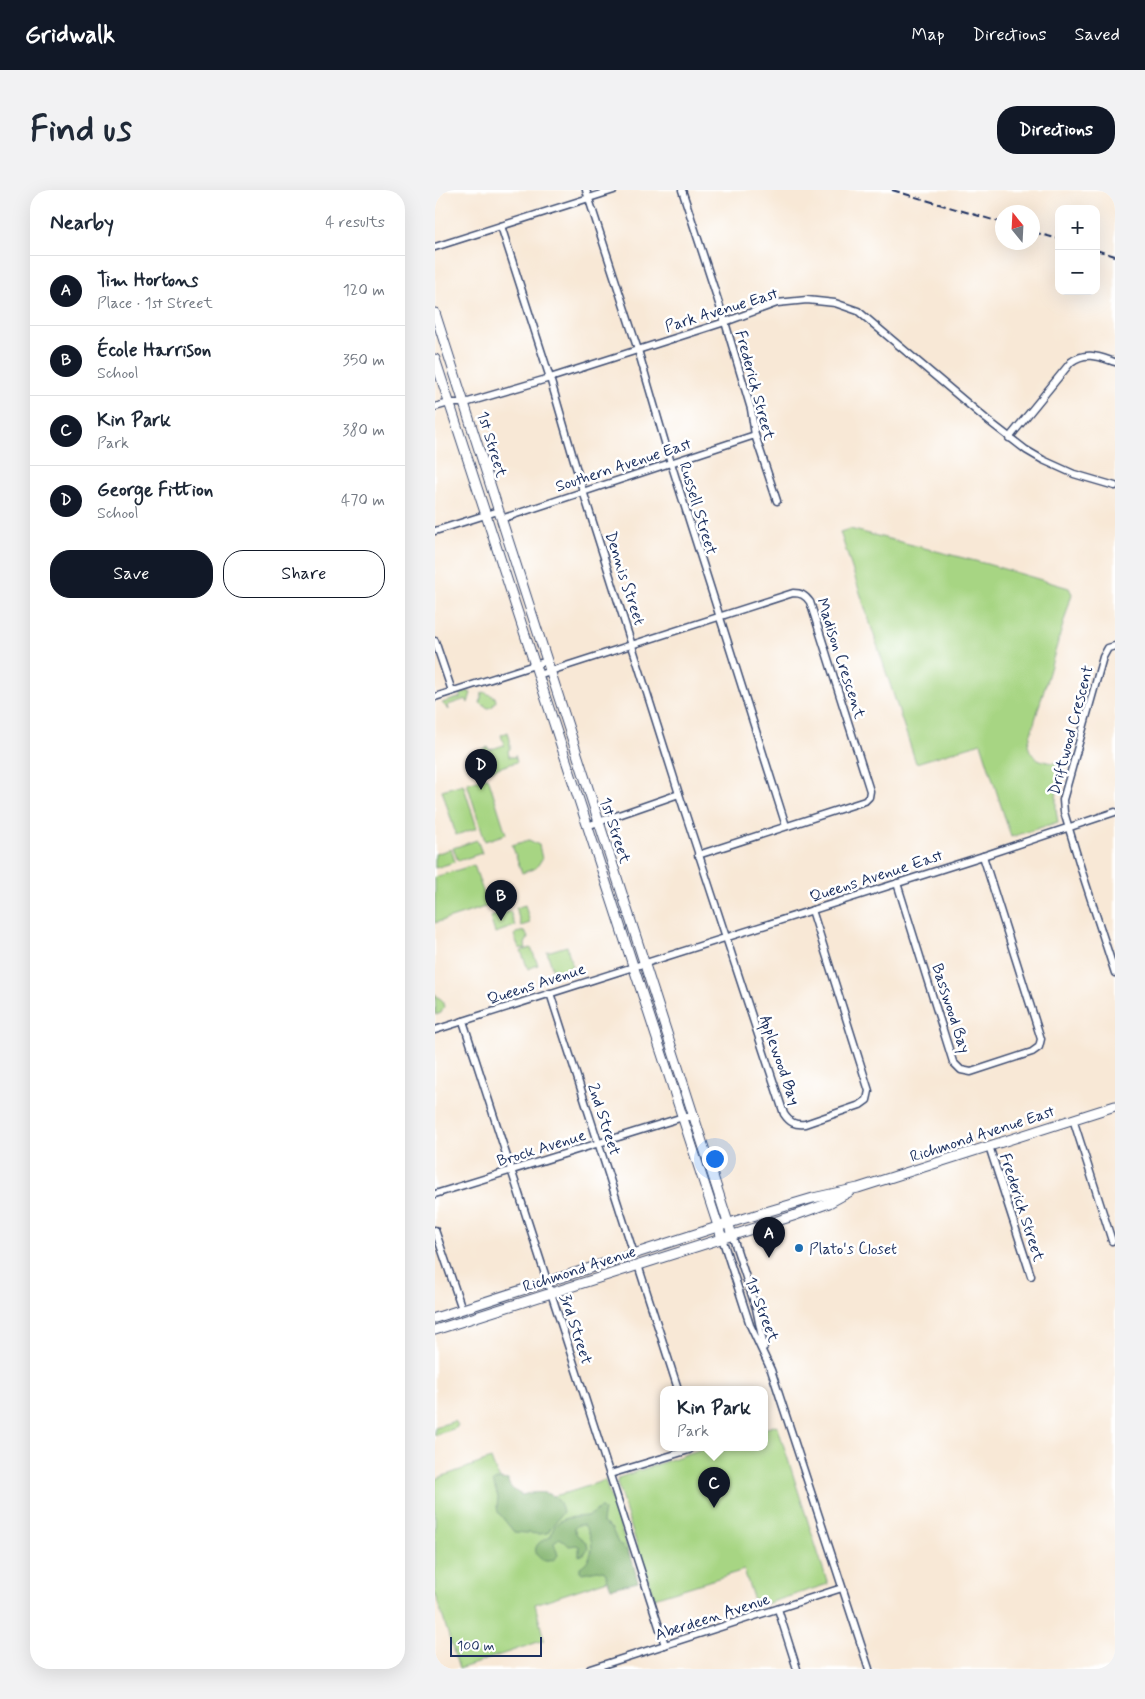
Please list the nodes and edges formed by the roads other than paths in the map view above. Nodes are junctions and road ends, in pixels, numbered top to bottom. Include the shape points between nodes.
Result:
1 (586, 190) edge
2 (614, 190) edge
3 (682, 190) edge
4 (589, 198) junction
5 (501, 226) junction
6 (435, 247) edge
7 (435, 313) edge
8 (725, 322) junction
9 (638, 350) junction
10 (435, 359) edge
11 (1115, 362) edge
12 (550, 378) junction
13 (449, 403) junction
14 (465, 403) junction
15 (435, 407) edge
16 (755, 435) junction
17 (1009, 438) junction
18 (671, 463) junction
19 (1115, 486) edge
20 (583, 492) junction
21 (777, 501) dead end
22 (487, 514) junction
23 (500, 515) junction
24 (435, 531) edge
25 (719, 616) junction
26 (435, 641) edge
27 (632, 644) junction
28 (1115, 646) edge
29 (547, 661) junction
30 (535, 665) junction
31 (550, 671) junction
32 (538, 675) junction
33 (452, 691) junction
34 (435, 697) edge
35 (679, 794) junction
36 (1115, 812) edge
37 (598, 822) junction
38 (587, 826) junction
39 (786, 826) junction
40 (1069, 828) junction
41 (698, 855) junction
42 (983, 856) junction
43 (897, 883) junction
44 (812, 910) junction
45 (726, 937) junction
46 (645, 963) junction
47 (634, 967) junction
48 (1115, 974) edge
49 (550, 993) junction
50 (463, 1021) junction
51 (435, 1030) edge
52 (1115, 1106) edge
53 (683, 1117) junction
54 (695, 1117) junction
55 (1073, 1119) junction
56 (599, 1144) junction
57 (989, 1146) junction
58 (512, 1171) junction
59 (858, 1188) junction
60 (435, 1194) edge
61 (729, 1223) junction
62 (719, 1227) junction
63 (435, 1230) edge
64 (732, 1235) junction
65 (722, 1238) junction
66 (1112, 1241) dead end
67 (634, 1254) junction
68 (638, 1265) junction
69 (1031, 1276) dead end
70 (548, 1282) junction
71 (551, 1293) junction
72 (462, 1309) junction
73 (435, 1318) edge
74 (435, 1330) edge
75 (766, 1356) junction
76 (677, 1386) edge
77 (686, 1451) edge
78 (611, 1474) junction
79 (842, 1588) junction
80 (778, 1609) junction
81 (665, 1645) junction
82 (590, 1669) edge
83 (797, 1669) edge
84 (869, 1669) edge

1 - 4 street, Russell Street
2 - 4 street
3 - 8 street, Frederick Street
4 - 5 street
4 - 9 street, Russell Street
5 - 6 street
5 - 12 street, Dennis Street
7 - 14 main road, 1st Street
8 - 9 street, Park Avenue East
8 - 16 street, Frederick Street via 751,409
8 - 17 street, Park Avenue East via 777,303 807,300 835,303 858,311
9 - 12 street, Park Avenue East
9 - 18 street, Russell Street
10 - 13 main road, 1st Street
11 - 17 street via 1092,355 1079,356
12 - 14 street, Park Avenue East
12 - 20 street, Dennis Street
13 - 14 street, Park Avenue East
13 - 15 street, Park Avenue East
13 - 22 main road, 1st Street
14 - 23 main road, 1st Street
16 - 18 street, Southern Avenue East
16 - 21 street, Frederick Street
17 - 19 street, Park Avenue East via 1043,460 1074,474
18 - 20 street, Southern Avenue East
18 - 25 street, Russell Street
20 - 23 street, Southern Avenue East
20 - 27 street, Dennis Street
22 - 23 street, Southern Avenue East
22 - 24 street, Southern Avenue East
22 - 30 main road, 1st Street
23 - 29 main road, 1st Street
25 - 27 street, Madison Crescent
25 - 39 street, Russell Street
25 - 39 street, Madison Crescent via 799,593 810,602 870,791 865,801
26 - 33 street
27 - 31 street, Madison Crescent
27 - 35 street, Dennis Street
28 - 40 street, Driftwood Crescent via 1108,648 1103,657 1064,794 1063,806
29 - 30 street
29 - 31 main road, 1st Street
30 - 32 main road, 1st Street
30 - 33 street
31 - 32 street, Madison Crescent
31 - 37 main road, 1st Street
32 - 38 main road, 1st Street
33 - 34 street
35 - 37 street
35 - 41 street, Dennis Street
36 - 40 street, Queens Avenue East
37 - 38 street
37 - 46 main road, 1st Street
38 - 47 main road, 1st Street
39 - 41 street, Madison Crescent
40 - 42 street, Queens Avenue East
40 - 48 street, Driftwood Crescent
41 - 45 street, Dennis Street
42 - 43 street, Queens Avenue East
42 - 43 street, Basswood Bay via 1041,1039 1032,1052 979,1070 961,1070 953,1062
43 - 44 street, Queens Avenue East
44 - 45 street, Queens Avenue East
44 - 45 street, Applewood Bay via 869,1091 867,1100 860,1105 805,1124 796,1125 783,1114
45 - 46 street, Queens Avenue East
46 - 47 street, Queens Avenue
46 - 54 main road, 1st Street
47 - 49 street, Queens Avenue
47 - 53 main road, 1st Street
49 - 50 street, Queens Avenue
49 - 56 street, 2nd Street
50 - 51 street, Queens Avenue
50 - 58 street, 3rd Street
52 - 55 main road, Richmond Avenue East
53 - 54 street, Brock Avenue
53 - 56 street, Brock Avenue
53 - 62 main road, 1st Street
54 - 61 main road, 1st Street
55 - 57 main road, Richmond Avenue East
55 - 66 street
56 - 58 street, Brock Avenue
56 - 67 street, 2nd Street
57 - 59 main road, Richmond Avenue East
57 - 69 street, Frederick Street
58 - 60 street, Brock Avenue
58 - 70 street, 3rd Street
59 - 61 main road, Richmond Avenue East
59 - 64 main road, Richmond Avenue East via 829,1203
61 - 62 main road, Richmond Avenue
61 - 64 main road, 1st Street
62 - 65 main road, 1st Street
62 - 67 main road, Richmond Avenue
63 - 72 street
64 - 65 main road, Richmond Avenue
64 - 75 street, 1st Street via 758,1313
65 - 68 main road, Richmond Avenue
65 - 75 street, 1st Street via 750,1325
67 - 70 main road, Richmond Avenue
68 - 71 main road, Richmond Avenue
68 - 76 street
70 - 71 street, 3rd Street
70 - 72 main road, Richmond Avenue
71 - 74 main road, Richmond Avenue
71 - 78 street, 3rd Street
72 - 73 main road, Richmond Avenue
75 - 79 street, 1st Street
77 - 78 street
78 - 81 street, 3rd Street
79 - 80 street, Aberdeen Avenue
79 - 84 street, 1st Street
80 - 81 street, Aberdeen Avenue
80 - 83 street
81 - 82 street, Aberdeen Avenue

